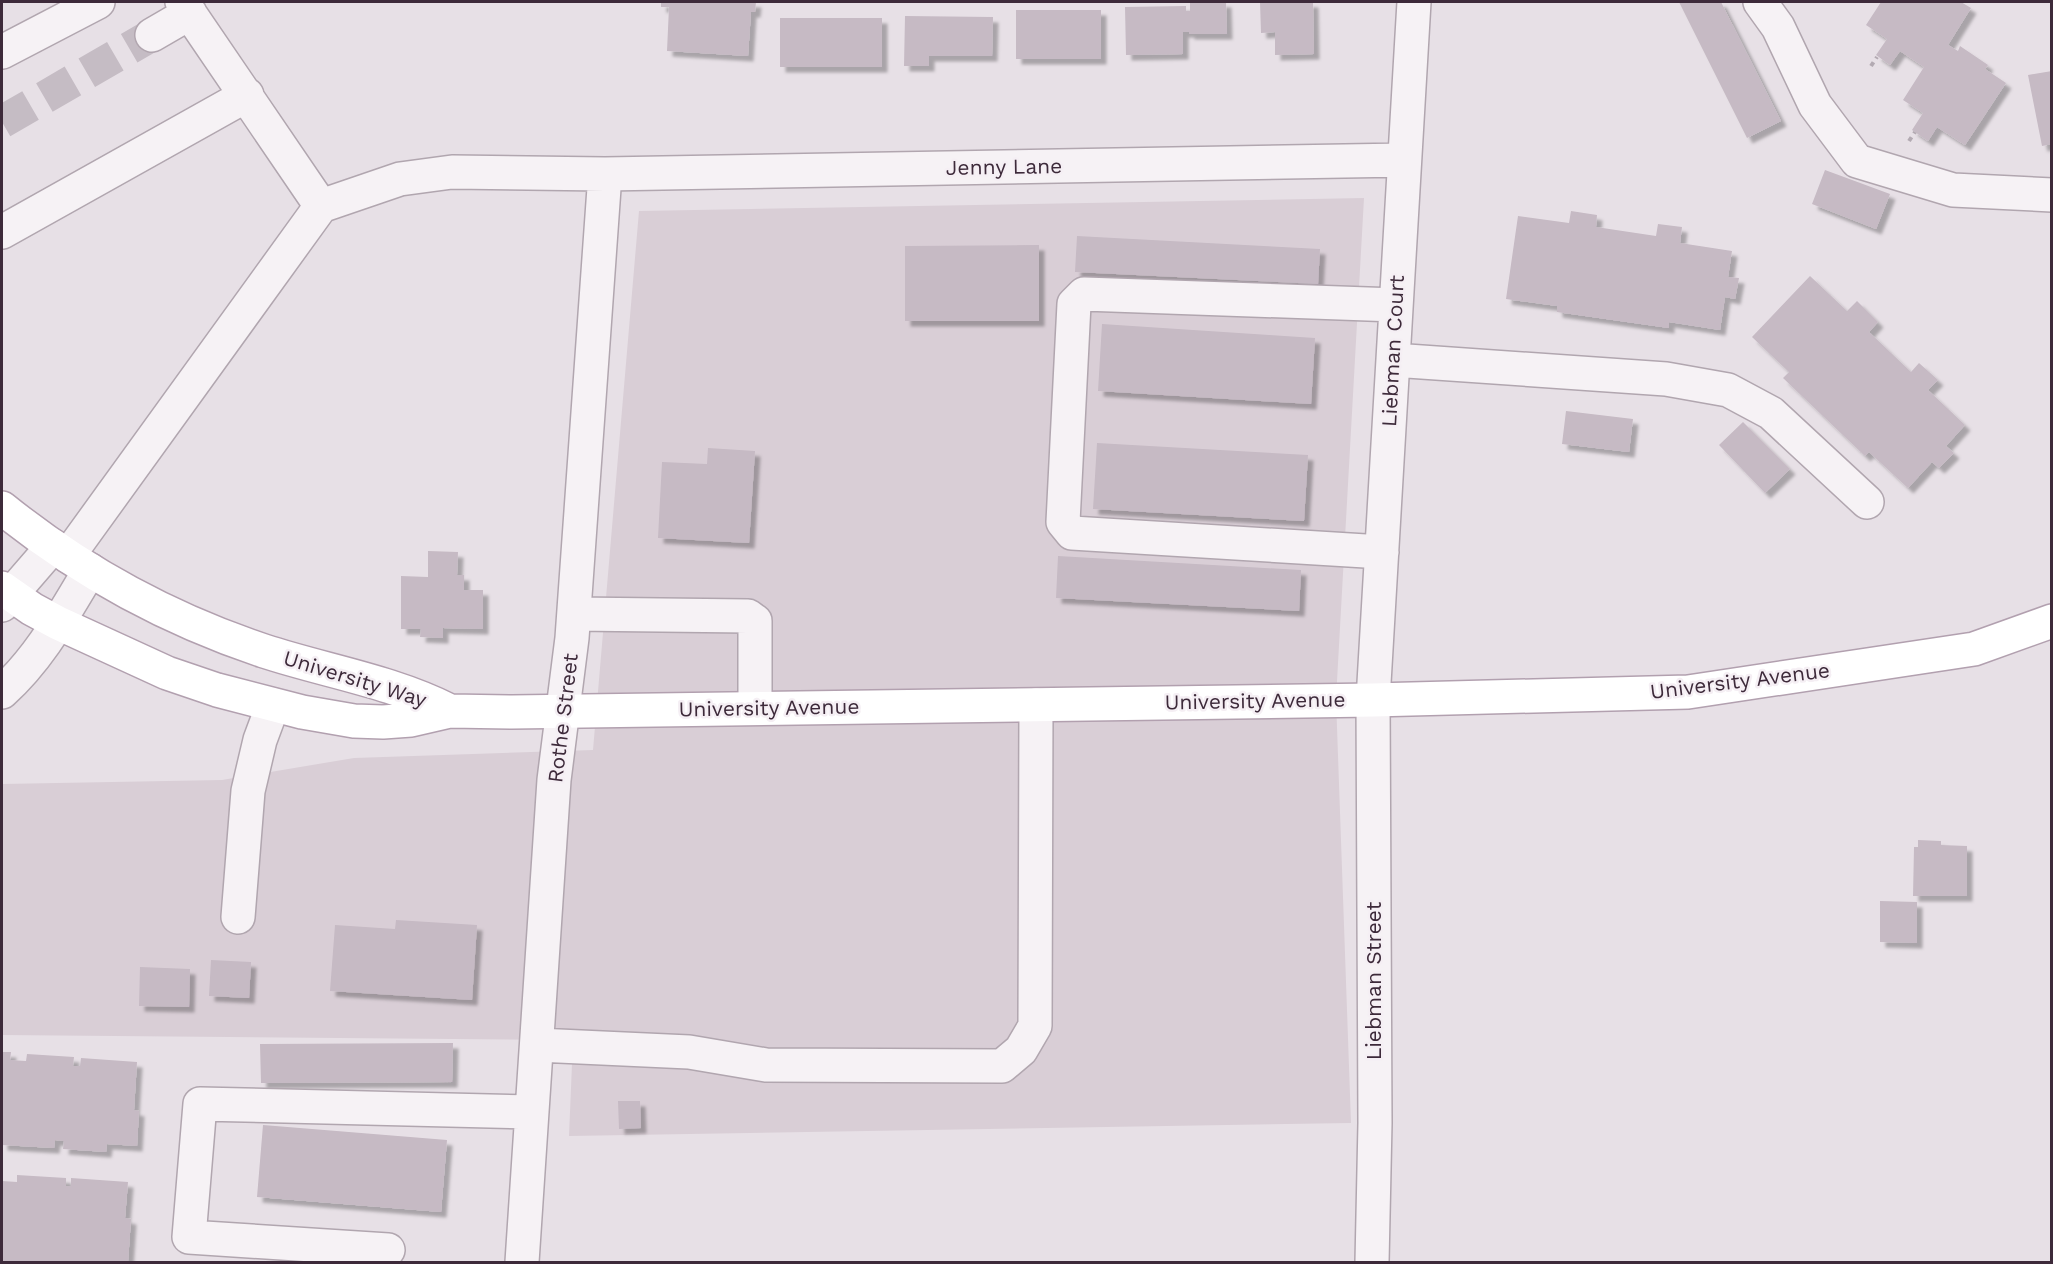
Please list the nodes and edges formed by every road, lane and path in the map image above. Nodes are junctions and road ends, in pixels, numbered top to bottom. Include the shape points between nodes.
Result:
1 (98, 2) edge
2 (1414, 2) edge
3 (1760, 2) edge
4 (186, 7) edge
5 (152, 35) tunnel mouth
6 (2, 52) edge
7 (1877, 57) dead end
8 (1871, 66) dead end
9 (247, 95) junction
10 (1915, 132) dead end
11 (1912, 139) dead end
12 (1404, 160) junction
13 (605, 174) junction
14 (2052, 195) edge
15 (321, 206) junction
16 (2, 232) edge
17 (1396, 305) junction
18 (1393, 360) junction
19 (1867, 502) dead end
20 (2, 508) edge
21 (1382, 552) junction
22 (70, 557) junction
23 (4, 596) edge
24 (574, 614) junction
25 (2052, 621) edge
26 (58, 623) junction
27 (2, 692) edge
28 (1373, 700) junction
29 (273, 705) junction
30 (1036, 705) junction
31 (755, 708) junction
32 (450, 711) junction
33 (562, 711) junction
34 (238, 917) dead end
35 (537, 1045) junction
36 (532, 1112) junction
37 (388, 1250) dead end
38 (522, 1263) edge
39 (1372, 1263) edge

1 - 6 street
2 - 12 street, Liebman Court
3 - 14 street via 1778,27 1815,105 1857,161 1953,190
4 - 5 street
4 - 9 street
7 - 8 path
9 - 15 street
9 - 16 street
10 - 11 path
12 - 13 street, Jenny Lane
12 - 17 street, Liebman Court
13 - 15 street, Jenny Lane via 452,172 400,178
13 - 24 street, Rothe Street
15 - 22 street
17 - 18 street, Liebman Court
17 - 21 street via 1084,294 1074,304 1064,522 1072,533
18 - 19 street via 1666,379 1728,390 1771,413
18 - 21 street, Liebman Court
20 - 22 main road, University Way
21 - 28 street, Liebman Court
22 - 23 street
22 - 26 street
22 - 32 main road, University Way via 140,599 212,632 398,690
23 - 26 main road, University Way
24 - 31 street via 748,616 755,621
24 - 33 street, Rothe Street
25 - 28 main road, University Avenue via 1974,649 1688,692
26 - 27 street
26 - 29 main road, University Way via 167,672
28 - 30 main road, University Avenue
28 - 39 street, Liebman Street
29 - 32 main road, University Way via 369,722 404,721
29 - 34 street via 248,791
30 - 31 main road, University Avenue
30 - 35 street via 1035,1026 1021,1050 1002,1066 766,1065 689,1052
31 - 33 main road, University Avenue
32 - 33 main road, University Avenue
33 - 35 street, Rothe Street
35 - 36 street, Rothe Street
36 - 37 street via 200,1104 189,1237
36 - 38 street, Rothe Street

